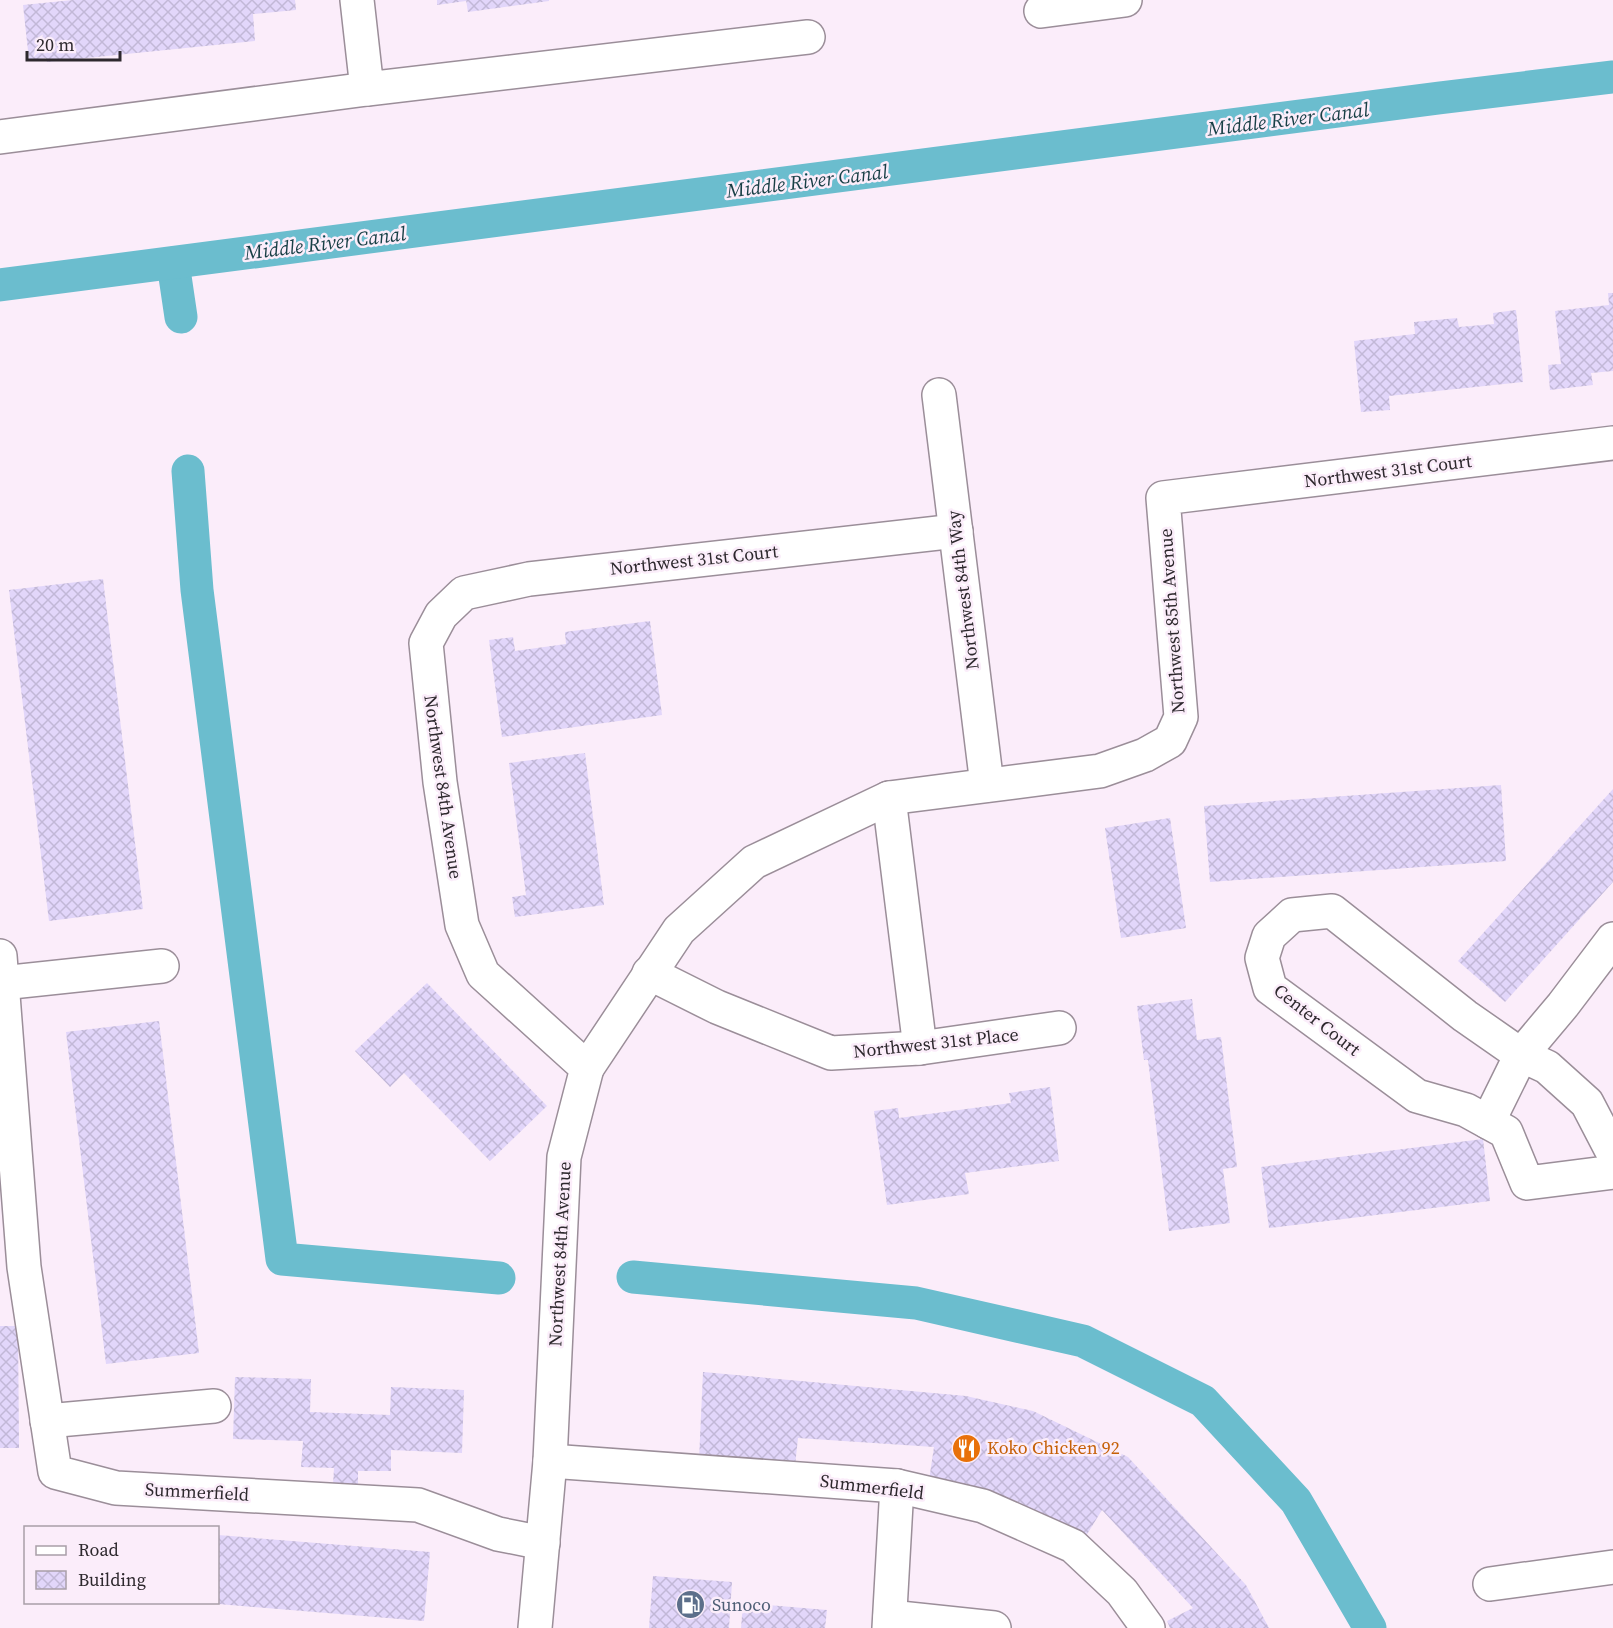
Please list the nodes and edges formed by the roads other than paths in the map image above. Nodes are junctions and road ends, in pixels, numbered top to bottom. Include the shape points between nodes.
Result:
1 (357, 0) edge
2 (1125, 0) edge
3 (1041, 11) dead end
4 (808, 37) dead end
5 (367, 89) junction
6 (0, 137) edge
7 (939, 395) dead end
8 (1613, 443) edge
9 (1163, 498) joint
10 (956, 531) junction
11 (441, 615) joint
12 (987, 785) junction
13 (889, 798) junction
14 (1613, 939) edge
15 (162, 966) dead end
16 (1, 970) edge
17 (649, 973) junction
18 (1059, 1028) dead end
19 (920, 1048) junction
20 (1521, 1055) junction
21 (587, 1068) junction
22 (4, 1075) edge
23 (1488, 1122) junction
24 (1613, 1153) edge
25 (1613, 1172) edge
26 (12, 1267) edge
27 (214, 1406) dead end
28 (47, 1420) junction
29 (550, 1461) junction
30 (897, 1486) junction
31 (543, 1544) junction
32 (1613, 1567) edge
33 (1490, 1584) dead end
34 (890, 1623) edge
35 (535, 1628) edge
36 (994, 1628) edge
37 (1148, 1628) edge

1 - 5 street
2 - 3 street
4 - 5 street
5 - 6 street
7 - 10 street, Northwest 84th Way
8 - 9 street, Northwest 31st Court
9 - 12 street, Northwest 85th Avenue via 1181,717 1170,741 1145,755 1100,771
10 - 11 street, Northwest 31st Court via 529,579 464,593
10 - 12 street, Northwest 84th Way
11 - 21 street, Northwest 84th Avenue via 426,643 440,782 462,925 483,974
12 - 13 street
13 - 17 street via 754,862 679,930
13 - 19 street
14 - 20 street
15 - 16 street
16 - 22 street, Summerfield
17 - 19 street, Northwest 31st Place via 717,1007 831,1053
17 - 21 street
18 - 19 street, Northwest 31st Place
20 - 23 street
20 - 23 street, Center Court via 1332,911 1292,915 1269,936 1262,958 1270,988 1417,1096 1466,1110
20 - 24 street, Center Court via 1547,1067 1587,1103
21 - 29 street, Northwest 84th Avenue via 564,1156
22 - 26 street, Summerfield
23 - 25 street, Center Court via 1506,1132 1527,1182
26 - 28 street, Summerfield
27 - 28 street
28 - 31 street, Summerfield via 55,1472 116,1488 418,1505 498,1534
29 - 30 street, Summerfield
29 - 31 street, Northwest 84th Avenue
30 - 34 street
30 - 37 street, Summerfield via 983,1506 1073,1546 1122,1592
31 - 35 street, Northwest 84th Avenue
32 - 33 street
34 - 36 street

